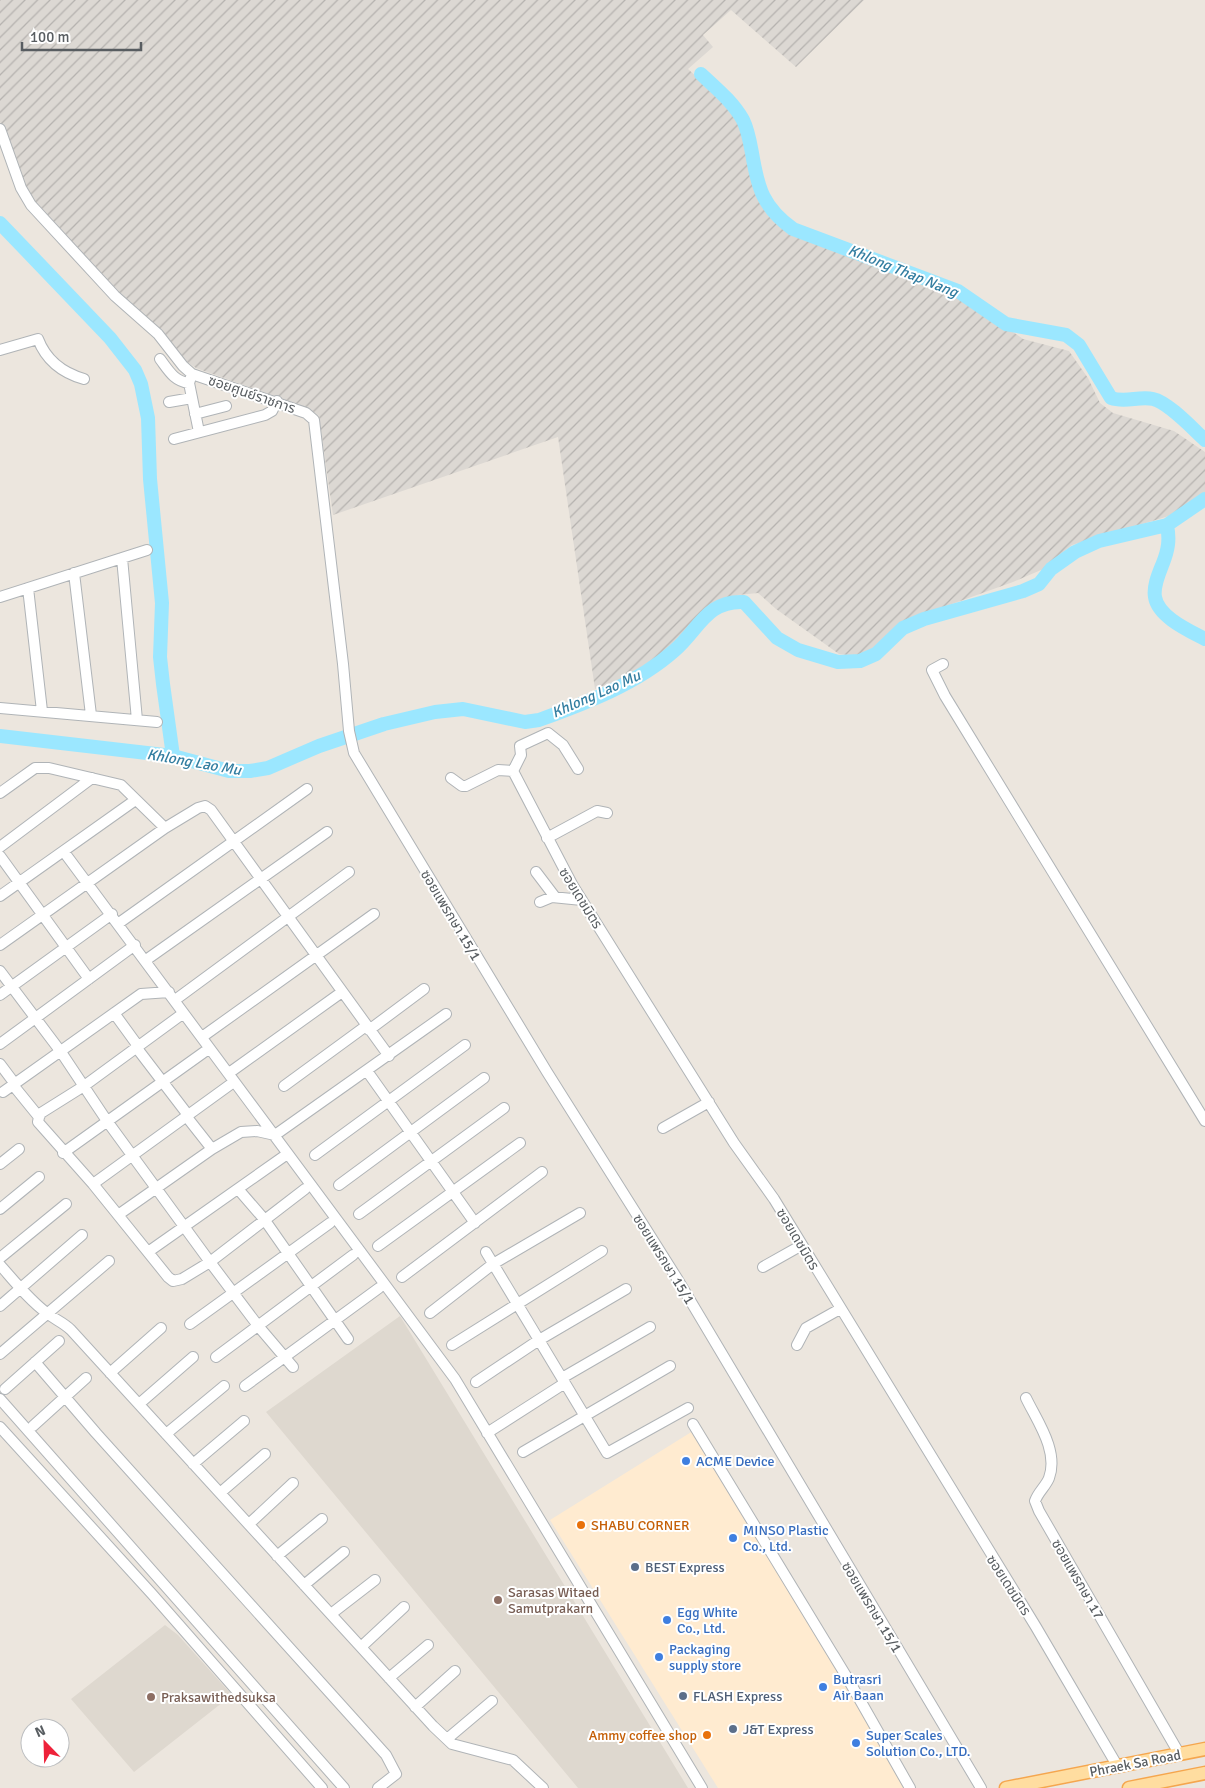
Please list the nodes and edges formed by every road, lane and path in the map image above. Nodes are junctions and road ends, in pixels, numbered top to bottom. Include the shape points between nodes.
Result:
1 (0, 129) edge
2 (0, 350) edge
3 (160, 359) dead end
4 (191, 378) junction
5 (84, 379) dead end
6 (192, 398) junction
7 (277, 401) junction
8 (169, 402) dead end
9 (226, 406) dead end
10 (195, 414) junction
11 (199, 432) junction
12 (174, 440) dead end
13 (147, 550) dead end
14 (122, 558) junction
15 (74, 573) junction
16 (28, 588) junction
17 (0, 598) edge
18 (943, 664) dead end
19 (0, 708) edge
20 (42, 711) junction
21 (91, 715) junction
22 (137, 720) junction
23 (158, 722) dead end
24 (349, 730) joint
25 (578, 769) dead end
26 (513, 771) junction
27 (92, 778) junction
28 (451, 778) dead end
29 (307, 790) dead end
30 (0, 793) edge
31 (134, 801) junction
32 (608, 814) dead end
33 (165, 828) junction
34 (327, 832) dead end
35 (547, 838) junction
36 (234, 842) junction
37 (0, 846) edge
38 (64, 852) junction
39 (0, 856) edge
40 (349, 872) dead end
41 (536, 872) dead end
42 (261, 879) junction
43 (88, 882) junction
44 (19, 883) junction
45 (0, 896) edge
46 (556, 897) junction
47 (582, 900) junction
48 (540, 902) dead end
49 (112, 914) junction
50 (374, 914) dead end
51 (42, 915) junction
52 (288, 916) junction
53 (119, 923) junction
54 (0, 945) edge
55 (135, 945) junction
56 (66, 948) junction
57 (316, 955) junction
58 (146, 960) junction
59 (0, 971) edge
60 (89, 979) junction
61 (12, 987) junction
62 (424, 989) dead end
63 (342, 992) junction
64 (0, 995) edge
65 (172, 996) junction
66 (114, 1013) junction
67 (446, 1014) dead end
68 (181, 1015) dead end
69 (35, 1019) junction
70 (368, 1028) junction
71 (202, 1037) junction
72 (0, 1044) edge
73 (466, 1045) dead end
74 (137, 1046) junction
75 (207, 1050) dead end
76 (61, 1052) junction
77 (388, 1056) junction
78 (0, 1064) edge
79 (367, 1071) junction
80 (484, 1078) dead end
81 (230, 1079) junction
82 (164, 1081) junction
83 (14, 1085) junction
84 (84, 1086) junction
85 (284, 1086) dead end
86 (3, 1092) dead end
87 (388, 1101) junction
88 (710, 1102) junction
89 (504, 1108) dead end
90 (187, 1115) junction
91 (39, 1117) junction
92 (107, 1121) junction
93 (1205, 1121) edge
94 (663, 1128) dead end
95 (410, 1132) junction
96 (275, 1135) junction
97 (520, 1143) dead end
98 (19, 1149) dead end
99 (212, 1149) junction
100 (63, 1153) junction
101 (132, 1155) junction
102 (315, 1155) dead end
103 (283, 1157) dead end
104 (431, 1162) junction
105 (0, 1164) edge
106 (542, 1172) dead end
107 (39, 1177) dead end
108 (93, 1184) junction
109 (339, 1185) dead end
110 (158, 1188) junction
111 (238, 1189) junction
112 (305, 1189) dead end
113 (453, 1192) junction
114 (66, 1204) dead end
115 (0, 1209) edge
116 (580, 1213) dead end
117 (359, 1214) dead end
118 (118, 1215) junction
119 (264, 1220) junction
120 (330, 1223) dead end
121 (475, 1223) junction
122 (185, 1226) junction
123 (82, 1235) dead end
124 (802, 1245) junction
125 (378, 1246) dead end
126 (602, 1251) dead end
127 (148, 1252) junction
128 (486, 1252) dead end
129 (288, 1253) junction
130 (353, 1255) dead end
131 (0, 1258) edge
132 (109, 1261) dead end
133 (210, 1262) junction
134 (494, 1264) junction
135 (0, 1265) edge
136 (763, 1267) dead end
137 (402, 1277) dead end
138 (312, 1286) junction
139 (20, 1288) junction
140 (379, 1288) dead end
141 (626, 1289) dead end
142 (234, 1294) junction
143 (517, 1303) junction
144 (0, 1306) edge
145 (840, 1309) junction
146 (430, 1313) dead end
147 (48, 1314) junction
148 (335, 1320) junction
149 (190, 1324) dead end
150 (650, 1326) dead end
151 (258, 1327) junction
152 (161, 1328) dead end
153 (348, 1339) dead end
154 (539, 1340) junction
155 (59, 1342) dead end
156 (452, 1345) dead end
157 (797, 1345) dead end
158 (0, 1354) edge
159 (216, 1356) dead end
160 (193, 1357) dead end
161 (285, 1357) junction
162 (35, 1362) junction
163 (670, 1366) dead end
164 (293, 1367) dead end
165 (110, 1373) junction
166 (86, 1378) dead end
167 (563, 1381) junction
168 (476, 1382) dead end
169 (224, 1386) dead end
170 (245, 1386) dead end
171 (2, 1394) edge
172 (65, 1398) junction
173 (1026, 1398) dead end
174 (138, 1404) junction
175 (688, 1408) dead end
176 (585, 1416) junction
177 (244, 1421) dead end
178 (693, 1424) dead end
179 (33, 1426) dead end
180 (0, 1427) edge
181 (487, 1433) junction
182 (166, 1434) junction
183 (523, 1452) dead end
184 (265, 1454) dead end
185 (193, 1464) junction
186 (293, 1483) dead end
187 (220, 1493) junction
188 (322, 1519) dead end
189 (249, 1524) junction
190 (344, 1552) dead end
191 (277, 1556) junction
192 (376, 1580) dead end
193 (304, 1585) junction
194 (404, 1607) dead end
195 (331, 1614) junction
196 (428, 1645) dead end
197 (361, 1647) junction
198 (455, 1671) dead end
199 (389, 1678) junction
200 (492, 1701) dead end
201 (415, 1707) junction
202 (446, 1739) junction
203 (1205, 1749) edge
204 (1180, 1754) junction
205 (1118, 1767) junction
206 (1205, 1773) edge
207 (322, 1788) edge
208 (344, 1788) edge
209 (378, 1788) edge
210 (543, 1788) edge
211 (702, 1788) edge
212 (910, 1788) edge
213 (981, 1788) edge
214 (1006, 1788) edge
215 (1129, 1788) edge

1 - 4 street, ซอยศูนย์ราชการ via 21,188 32,205 115,296 158,334
2 - 5 street via 38,339 56,364 68,374
3 - 4 street via 180,382
4 - 6 street
4 - 7 street, ซอยศูนย์ราชการ
6 - 8 street
6 - 10 street
7 - 11 street via 265,415
7 - 24 street, ซอยศูนย์ราชการ via 306,413 314,420
9 - 10 street
10 - 11 street
11 - 12 street
13 - 14 street
14 - 15 street
14 - 22 street
15 - 16 street
15 - 21 street
16 - 17 street
16 - 20 street
18 - 93 street via 932,670 945,696
19 - 20 street
20 - 21 street
21 - 22 street
22 - 23 street
24 - 213 street, ซอยแพรกษา 15/1 via 354,753 551,1080 678,1280
25 - 26 street via 563,745 548,733 520,746 521,755
26 - 28 street via 498,770 466,786
26 - 35 street, ซอยเดชมิตร
27 - 30 street via 35,768
27 - 31 street via 121,786
27 - 37 street
29 - 36 street
31 - 33 street
31 - 38 street
32 - 35 street via 597,811
33 - 36 street via 205,806
33 - 43 street
34 - 42 street
35 - 47 street, ซอยเดชมิตร
36 - 42 street
36 - 53 street
38 - 43 street
38 - 44 street
39 - 44 street
40 - 52 street
41 - 46 street
42 - 52 street
42 - 58 street
43 - 49 street
43 - 51 street
44 - 45 street
44 - 51 street
46 - 47 street
46 - 48 street
47 - 88 street, ซอยเดชมิตร
49 - 53 street
49 - 56 street
50 - 57 street
51 - 54 street
51 - 56 street
52 - 57 street
52 - 65 street
53 - 55 street
55 - 58 street
55 - 60 street
56 - 60 street
56 - 61 street
57 - 63 street
57 - 71 street
58 - 65 street
59 - 61 street
60 - 69 street
61 - 64 street
61 - 69 street
62 - 70 street
63 - 70 street
63 - 81 street
65 - 66 street via 141,994
65 - 71 street
66 - 74 street
66 - 76 street
67 - 77 street
68 - 74 street
69 - 72 street
69 - 76 street
70 - 77 street
70 - 85 street
71 - 81 street
73 - 87 street
74 - 82 street
74 - 84 street
75 - 82 street
76 - 83 street
76 - 84 street
77 - 79 street
78 - 83 street
79 - 87 street
79 - 96 street
80 - 95 street
81 - 90 street
81 - 96 street
82 - 90 street
82 - 92 street
83 - 86 street
83 - 91 street
84 - 91 street
84 - 92 street
87 - 95 street
87 - 102 street
88 - 94 street
88 - 124 street, ซอยเดชมิตร
89 - 104 street
90 - 99 street
90 - 101 street
91 - 100 street via 38,1122
92 - 100 street
92 - 101 street
95 - 104 street
95 - 109 street
96 - 99 street via 241,1132
96 - 181 street via 455,1379
97 - 113 street
98 - 105 street
99 - 110 street
100 - 108 street
101 - 108 street
101 - 110 street
103 - 111 street
104 - 113 street
104 - 117 street
106 - 121 street
107 - 115 street
108 - 118 street
110 - 118 street
110 - 122 street
111 - 119 street
111 - 122 street
112 - 119 street
113 - 121 street
113 - 125 street
114 - 131 street
116 - 134 street
118 - 127 street
119 - 129 street
119 - 133 street
120 - 129 street
121 - 137 street
122 - 127 street
122 - 133 street
123 - 139 street
124 - 136 street
124 - 145 street, ซอยเดชมิตร
126 - 143 street
127 - 133 street via 173,1282
128 - 134 street
129 - 138 street
129 - 142 street
130 - 138 street
132 - 147 street
133 - 142 street
134 - 143 street
134 - 146 street
135 - 139 street
138 - 148 street
138 - 151 street
139 - 144 street
139 - 147 street
140 - 148 street
141 - 154 street
142 - 149 street
142 - 151 street
143 - 154 street
143 - 156 street
145 - 157 street via 806,1328
145 - 205 street, ซอยเดชมิตร via 1036,1627
147 - 158 street
147 - 165 street via 64,1323
148 - 153 street
148 - 161 street
150 - 167 street
151 - 159 street
151 - 161 street
152 - 165 street
154 - 167 street
154 - 168 street
155 - 162 street
160 - 174 street
161 - 164 street
161 - 170 street
162 - 171 street
162 - 172 street
163 - 176 street
165 - 174 street
166 - 172 street
167 - 176 street
167 - 181 street
169 - 182 street
171 - 208 street
172 - 179 street
172 - 209 street via 386,1755 396,1774
173 - 204 street, ซอยแพรกษา 17 via 1047,1442 1053,1464 1049,1480 1035,1501 1039,1511
174 - 182 street
175 - 176 street via 607,1453
176 - 183 street
177 - 185 street
178 - 212 street via 848,1679
180 - 207 street
181 - 211 street
182 - 185 street
184 - 187 street
185 - 187 street
186 - 189 street
187 - 189 street
188 - 191 street
189 - 191 street
190 - 193 street
191 - 193 street
192 - 195 street
193 - 195 street
194 - 197 street
195 - 197 street
196 - 199 street
197 - 199 street
198 - 201 street
199 - 201 street
200 - 202 street
201 - 202 street
202 - 210 street via 452,1744 513,1760
203 - 204 main road, Phraek Sa Road
204 - 205 main road, Phraek Sa Road
205 - 214 main road, Phraek Sa Road
206 - 215 main road, Phraek Sa Road

